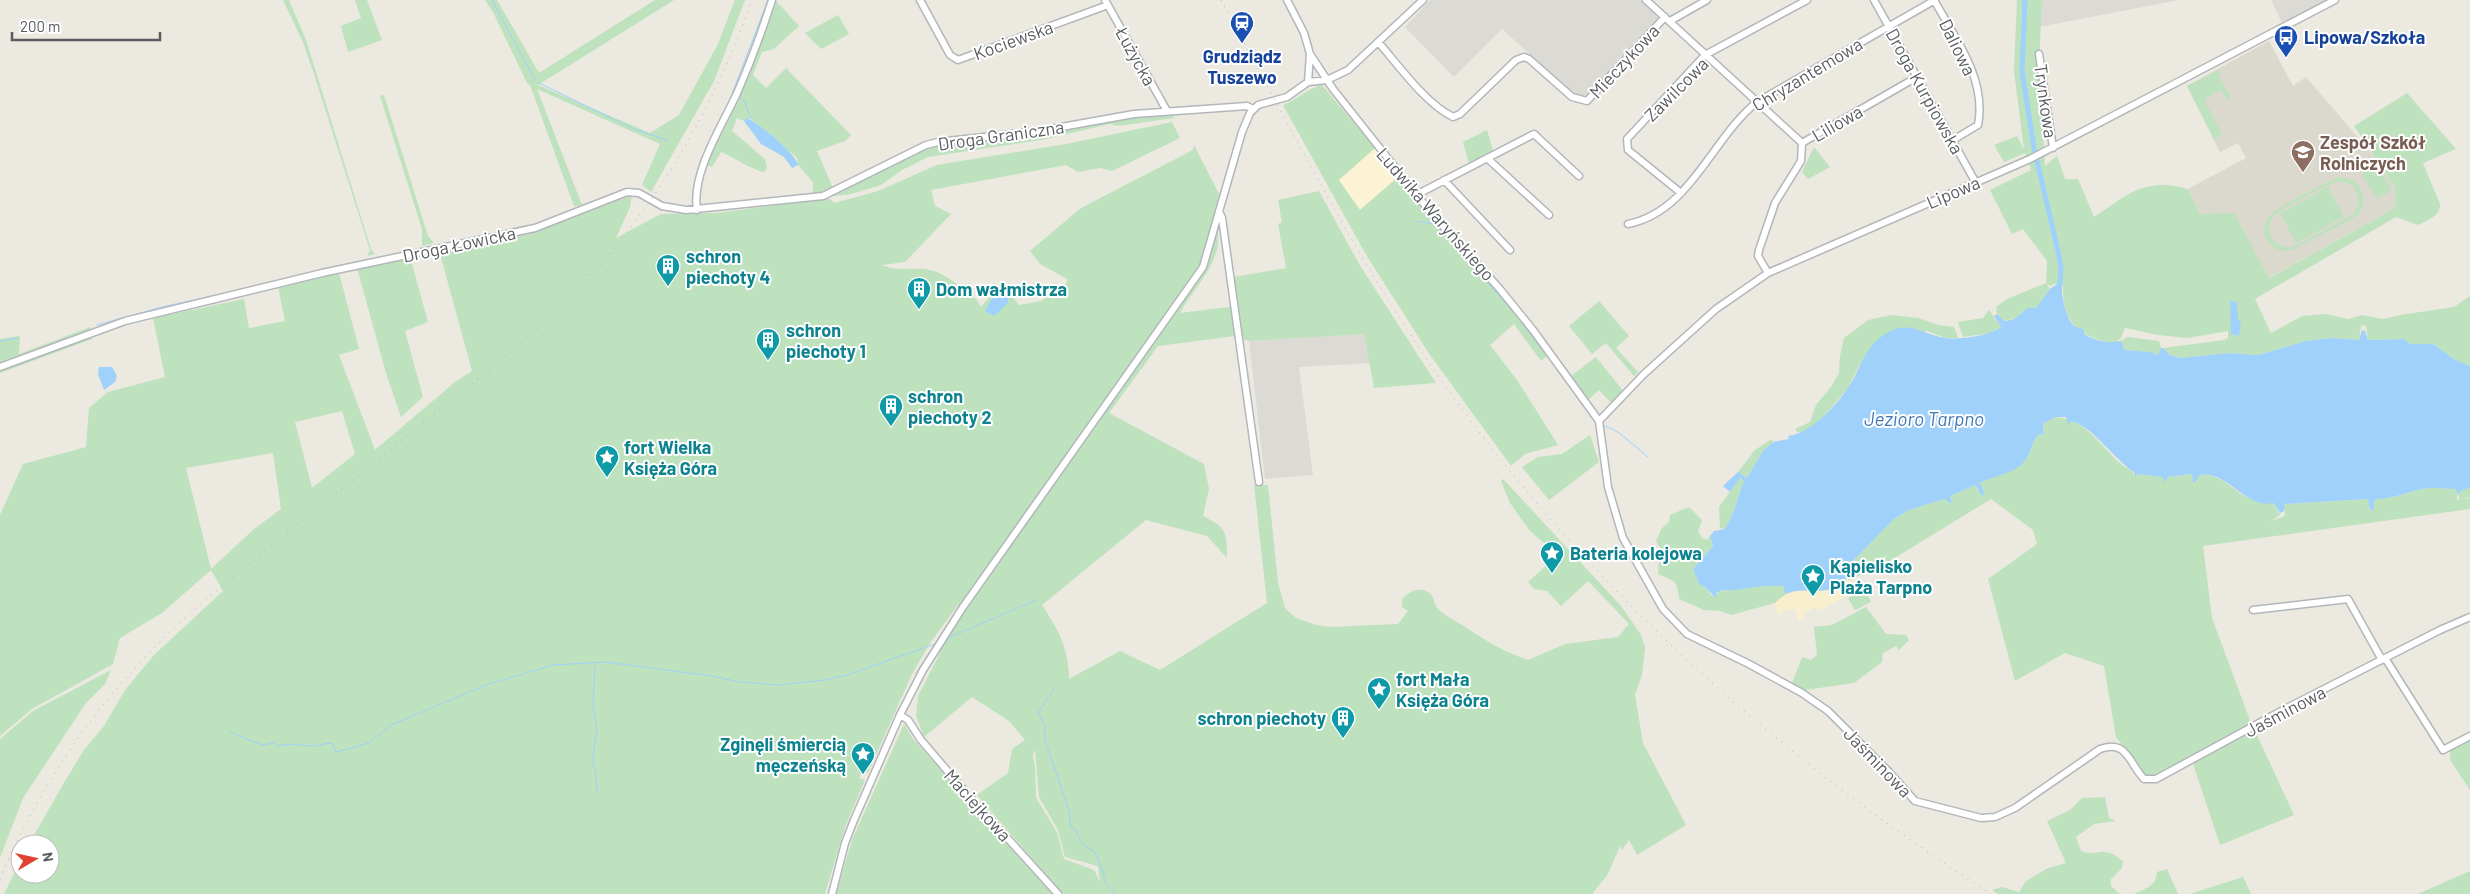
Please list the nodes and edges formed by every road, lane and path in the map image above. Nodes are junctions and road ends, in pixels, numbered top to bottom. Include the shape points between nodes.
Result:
1 (772, 0) edge
2 (920, 0) edge
3 (1287, 0) edge
4 (1423, 0) edge
5 (1646, 0) edge
6 (1707, 0) edge
7 (1807, 0) edge
8 (1874, 0) edge
9 (1934, 0) edge
10 (2335, 0) edge
11 (1107, 2) edge
12 (1667, 19) junction
13 (1888, 26) junction
14 (1379, 43) junction
15 (1310, 54) junction
16 (2039, 54) dead end
17 (1705, 55) junction
18 (1917, 77) junction
19 (1327, 80) junction
20 (1308, 82) junction
21 (1757, 102) junction
22 (1253, 109) junction
23 (1167, 111) junction
24 (1953, 140) junction
25 (1802, 143) junction
26 (2053, 148) junction
27 (1487, 158) junction
28 (1579, 176) dead end
29 (1444, 180) junction
30 (1976, 183) junction
31 (1681, 192) junction
32 (1416, 195) junction
33 (697, 210) junction
34 (1219, 211) junction
35 (1549, 215) dead end
36 (1628, 224) dead end
37 (1510, 250) dead end
38 (1768, 273) junction
39 (0, 367) edge
40 (1599, 421) junction
41 (1259, 482) dead end
42 (2253, 610) dead end
43 (2469, 618) edge
44 (2383, 659) junction
45 (900, 715) junction
46 (2470, 736) edge
47 (832, 894) edge
48 (1058, 894) edge

1 - 33 street via 753,55 702,169
2 - 11 street, Kociewska via 950,55 958,60
3 - 15 street, Ludwika Waryńskiego via 1304,33
4 - 14 street, Droga Graniczna
5 - 12 street, Mieczykowa
6 - 12 street
7 - 17 street, Zawilcowa
8 - 13 street, Droga Kurpiowska
9 - 13 street, Chryzantemowa
9 - 24 street, Daliowa via 1974,73 1980,116 1978,125
10 - 26 street, Lipowa
11 - 23 street, Łużycka
12 - 14 street, Mieczykowa via 1587,101 1572,97 1524,57 1516,60 1460,114 1452,117 1430,100
12 - 17 street, Mieczykowa
13 - 18 street, Droga Kurpiowska
13 - 21 street, Chryzantemowa
14 - 19 street, Droga Graniczna via 1348,70
15 - 19 street, Ludwika Waryńskiego
15 - 20 street
16 - 26 street, Trynkowa
17 - 21 street, Mieczykowa
17 - 31 street, Zawilcowa via 1627,138 1628,150
18 - 24 street, Droga Kurpiowska
18 - 25 street, Liliowa
19 - 20 street, Droga Graniczna
19 - 32 street, Ludwika Waryńskiego
20 - 22 street, Droga Graniczna via 1287,97 1261,103
21 - 25 street, Mieczykowa
21 - 31 street, Chryzantemowa via 1736,122
22 - 23 street, Droga Graniczna via 1247,106
22 - 34 street via 1242,132
23 - 33 street, Droga Graniczna via 1039,131 938,142 822,196
24 - 30 street, Droga Kurpiowska
25 - 38 street, Liliowa via 1801,161 1776,203 1759,250 1758,256
26 - 30 street, Lipowa
27 - 28 street via 1534,134
27 - 29 street
27 - 35 street
29 - 32 street
29 - 37 street
30 - 38 street, Lipowa
31 - 36 street, Chryzantemowa via 1671,204
32 - 40 street, Ludwika Waryńskiego via 1505,295
33 - 39 street, Droga Łowicka via 676,210 639,193 628,192 535,228 341,268 125,321
34 - 41 street
34 - 45 street via 1203,267 963,607 923,670
38 - 40 street, Lipowa via 1710,315 1644,374
40 - 44 street, Jaśminowa via 1608,487 1623,538 1663,609 1687,634 1759,669 1828,711 1915,801 1981,818 1995,817 2015,808 2109,746 2118,746 2124,751 2144,779 2156,779
42 - 44 street via 2348,599
43 - 44 street, Jaśminowa
44 - 46 street via 2443,750
45 - 47 street via 851,828
45 - 48 street, Maciejkowa via 908,720 962,788

